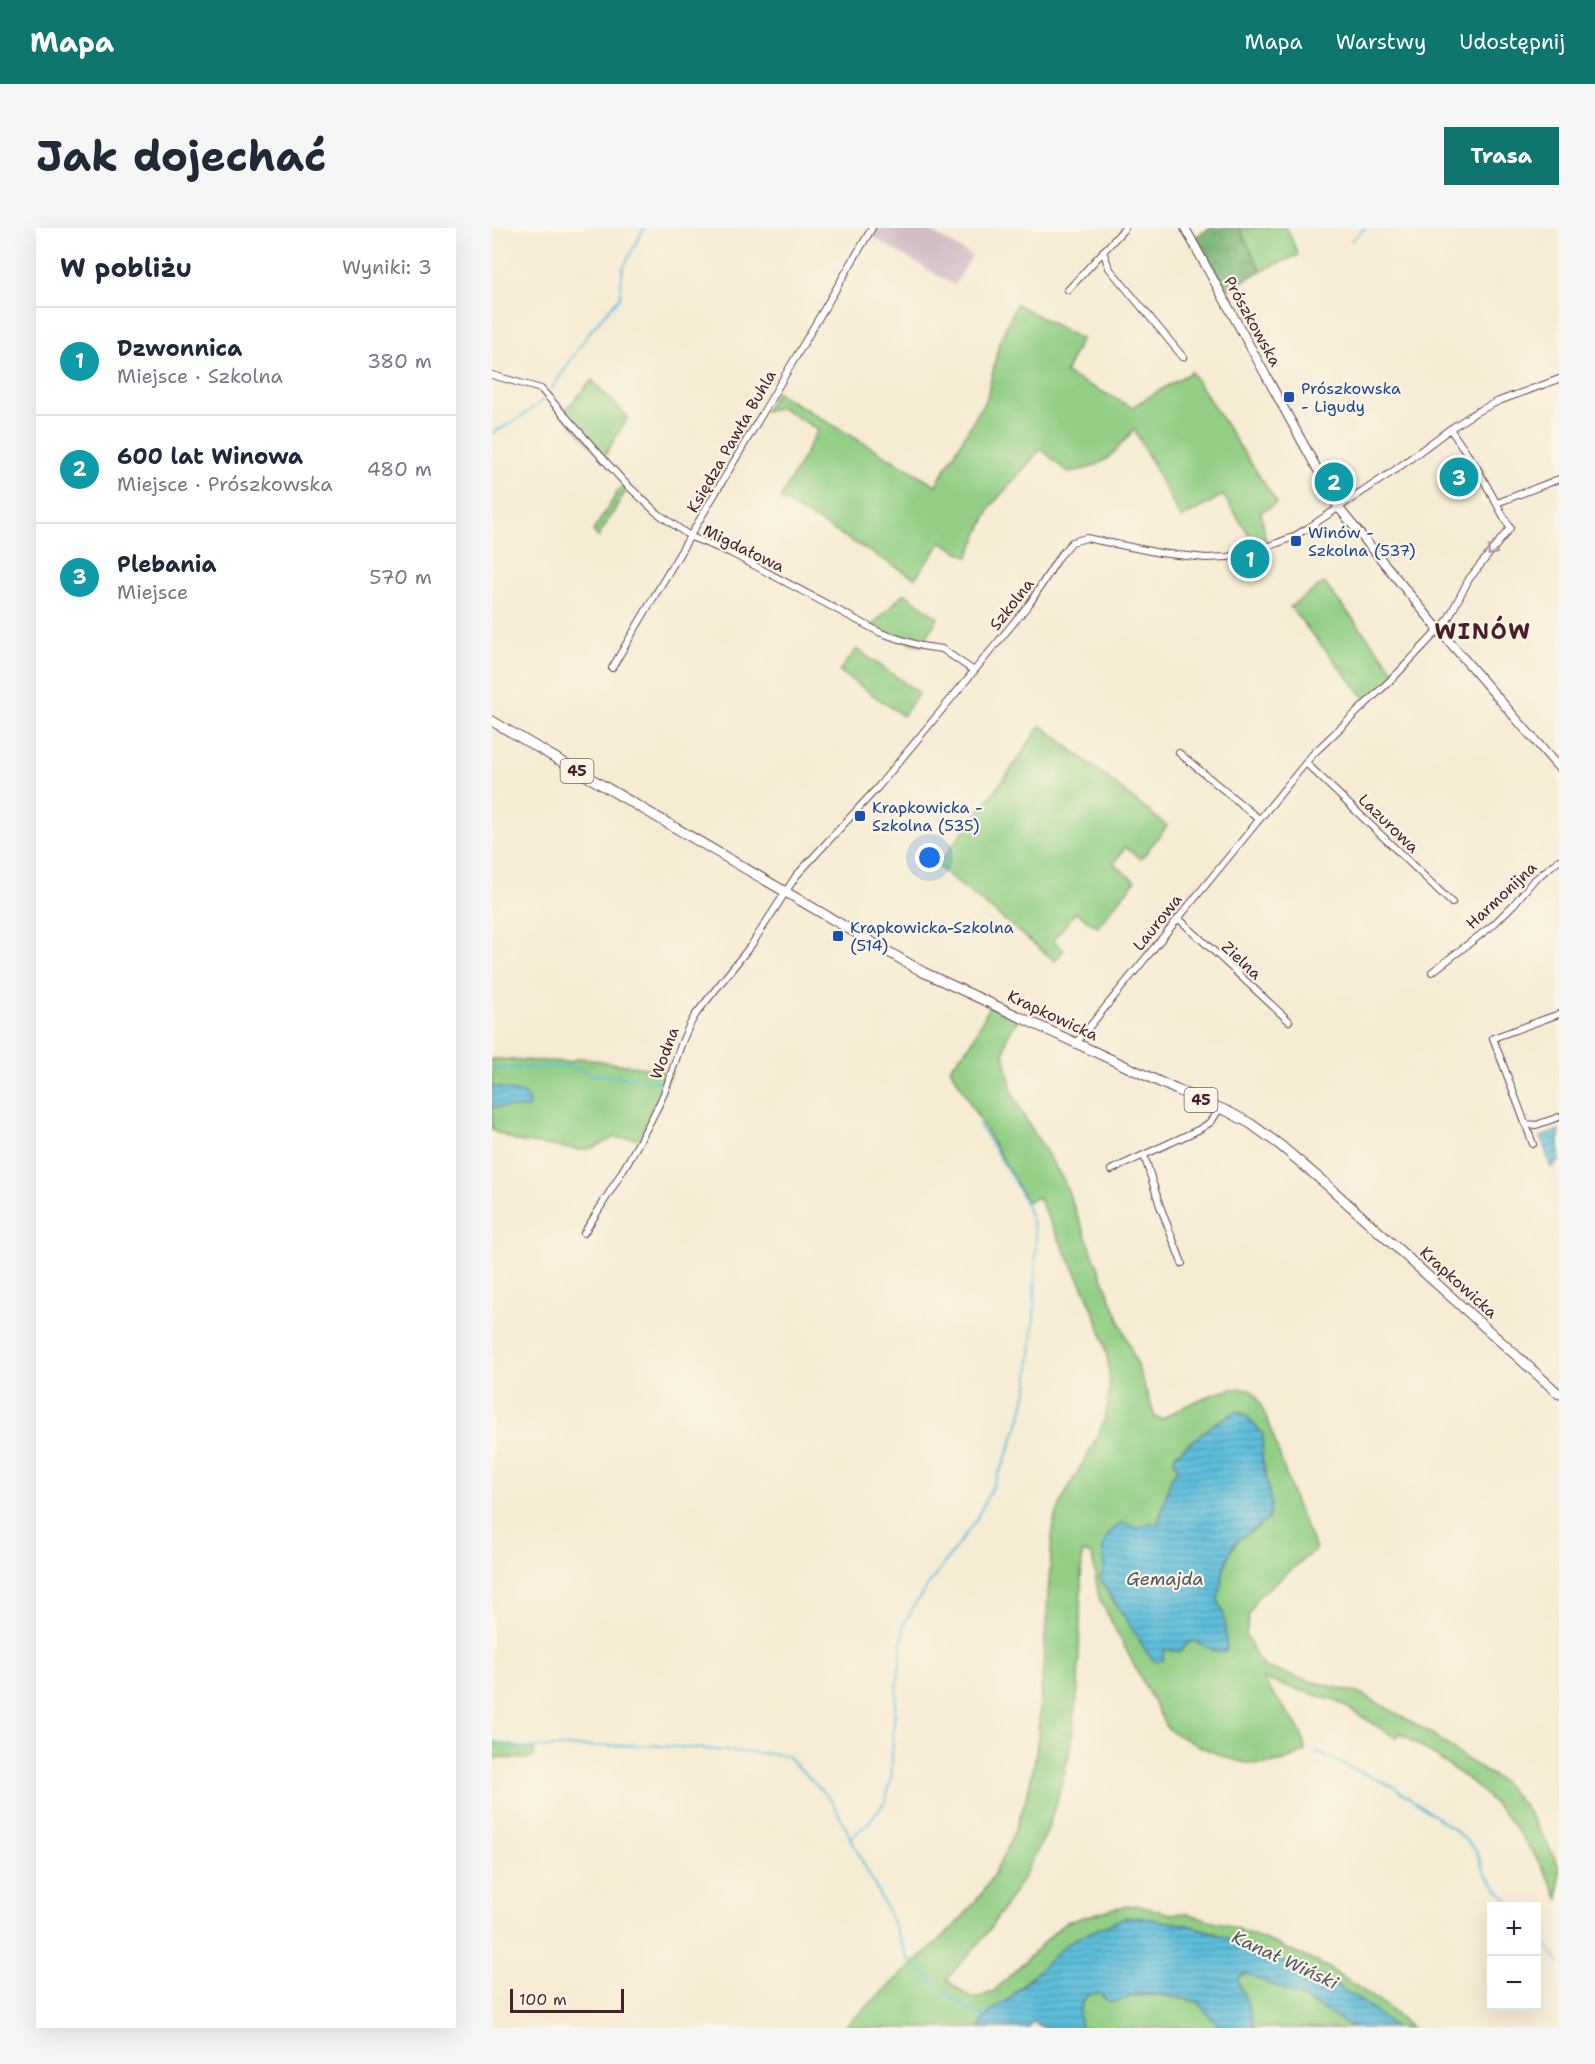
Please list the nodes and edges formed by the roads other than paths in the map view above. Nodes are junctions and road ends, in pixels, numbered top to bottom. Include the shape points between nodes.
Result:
1 (872, 228) edge
2 (1125, 228) edge
3 (1185, 228) edge
4 (1103, 251) junction
5 (1068, 290) dead end
6 (1183, 357) dead end
7 (492, 375) edge
8 (1559, 379) edge
9 (1450, 429) junction
10 (1559, 479) edge
11 (1497, 503) junction
12 (1338, 507) junction
13 (691, 537) junction
14 (1439, 630) junction
15 (612, 668) dead end
16 (974, 671) junction
17 (492, 721) edge
18 (1179, 753) dead end
19 (1306, 763) junction
20 (1559, 768) edge
21 (1259, 819) junction
22 (1559, 860) edge
23 (784, 892) junction
24 (1452, 903) dead end
25 (1178, 918) junction
26 (1432, 972) dead end
27 (1559, 1014) edge
28 (1288, 1021) dead end
29 (1076, 1042) junction
30 (1220, 1108) junction
31 (1559, 1117) edge
32 (1526, 1124) junction
33 (1533, 1144) dead end
34 (1144, 1155) junction
35 (1111, 1170) dead end
36 (584, 1233) dead end
37 (1182, 1263) dead end
38 (1559, 1394) edge

1 - 13 street, Księdza Pawła Buhla
2 - 4 street
3 - 12 main road, Prószkowska
4 - 5 street
4 - 6 street via 1109,268
7 - 13 street, Migdałowa via 541,389 624,482
8 - 9 street via 1487,406
9 - 11 street
9 - 12 street
10 - 11 street
11 -> 14 street, Laurowa via 1510,528 1469,579 1449,619
12 - 14 main road, Prószkowska
12 - 16 street, Szkolna via 1293,537 1228,557 1160,553 1101,540 1076,539
13 - 15 street, Księdza Pawła Buhla
13 - 16 street, Migdałowa via 881,633 942,649
14 - 19 street, Laurowa
14 - 20 main road, Prószkowska
16 - 23 street, Szkolna
17 - 23 main road, Krapkowicka / 45
18 - 21 street
19 - 21 street, Laurowa
19 - 24 street, Lazurowa
21 - 25 street, Laurowa
22 - 26 street, Harmonijna via 1533,881 1493,925
23 - 29 main road, Krapkowicka / 45 via 923,972
23 - 36 street, Wodna via 752,944 688,1026 661,1100
25 - 28 street, Zielna
25 - 29 street, Laurowa
27 - 32 street via 1493,1038
29 - 30 main road, Krapkowicka / 45
30 - 34 street via 1211,1122
30 - 38 main road, Krapkowicka / 45 via 1280,1145
31 - 32 street via 1536,1125
32 - 33 street
34 - 35 street
34 - 37 street

